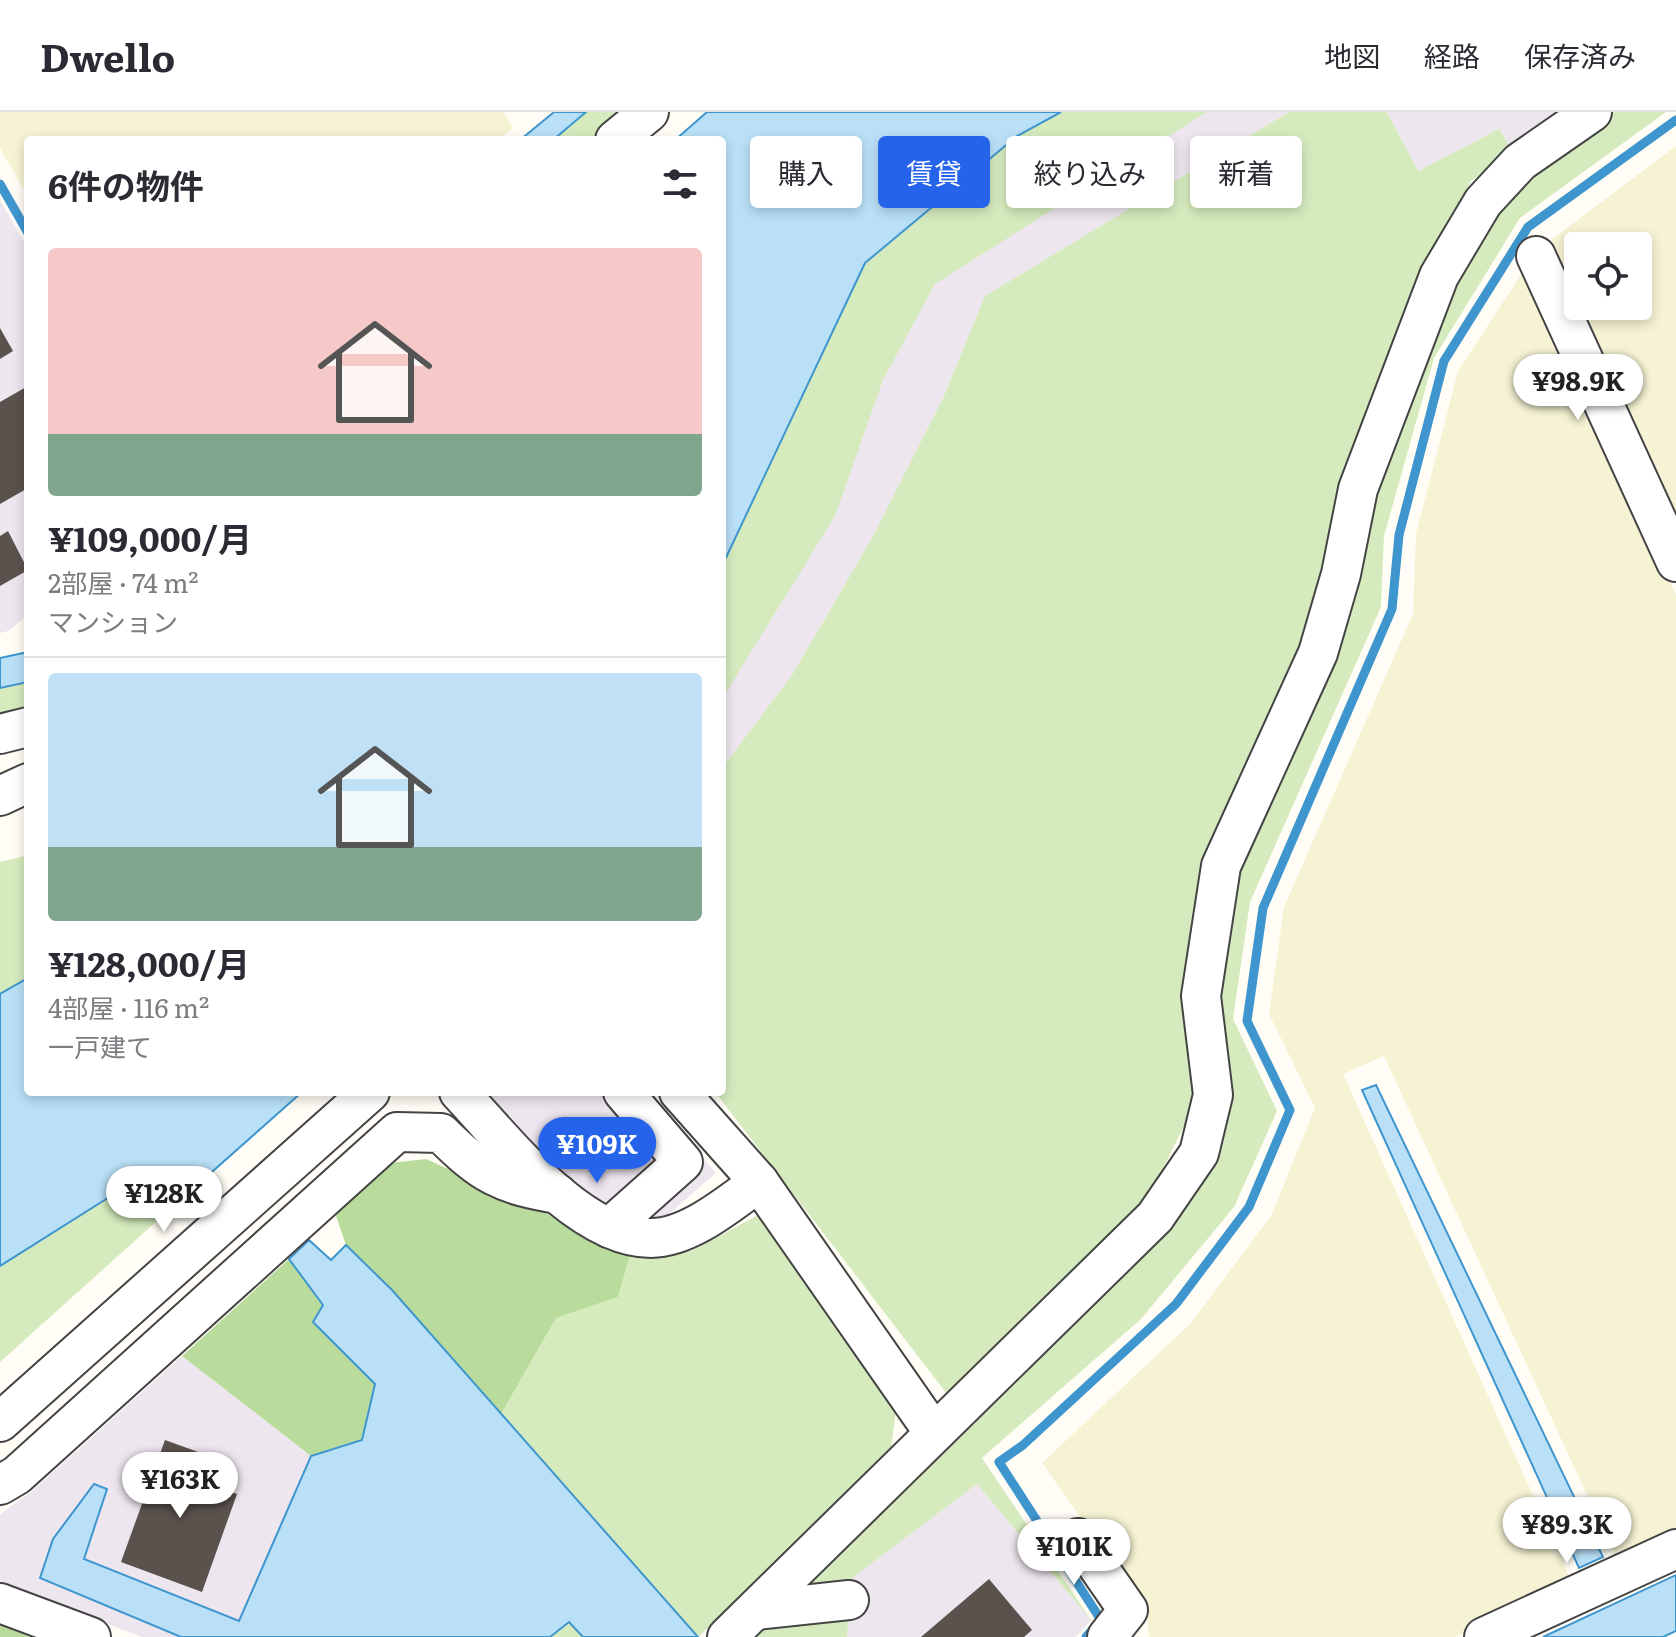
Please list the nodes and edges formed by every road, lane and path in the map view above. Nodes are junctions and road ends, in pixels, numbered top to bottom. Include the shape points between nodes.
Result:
1 (649, 112) edge
2 (1592, 112) edge
3 (620, 136) edge
4 (1536, 256) dead end
5 (1676, 562) edge
6 (24, 728) edge
7 (0, 734) edge
8 (24, 785) edge
9 (0, 796) edge
10 (366, 1096) edge
11 (463, 1096) edge
12 (626, 1096) edge
13 (683, 1096) edge
14 (759, 1182) junction
15 (558, 1194) junction
16 (609, 1228) junction
17 (0, 1422) edge
18 (934, 1433) junction
19 (0, 1485) edge
20 (1078, 1538) dead end
21 (1676, 1549) edge
22 (849, 1600) dead end
23 (0, 1603) edge
24 (756, 1610) junction
25 (91, 1637) edge
26 (727, 1637) edge
27 (1107, 1637) edge
28 (1484, 1637) edge

1 - 3 street
2 - 18 street via 1520,162 1483,202 1439,276 1358,489 1318,653 1221,866 1201,996 1213,1095 1199,1153 1155,1217
4 - 5 street
6 - 7 street
8 - 9 street
10 - 17 street
11 - 15 street
12 - 16 street via 683,1162
13 - 14 street
14 - 16 street via 699,1225 652,1239
14 - 18 street
15 - 16 street
15 - 19 street via 513,1186 471,1162 441,1133 397,1132
18 - 24 street
20 - 27 street via 1128,1610
21 - 28 street
22 - 24 street
23 - 25 street
24 - 26 street

